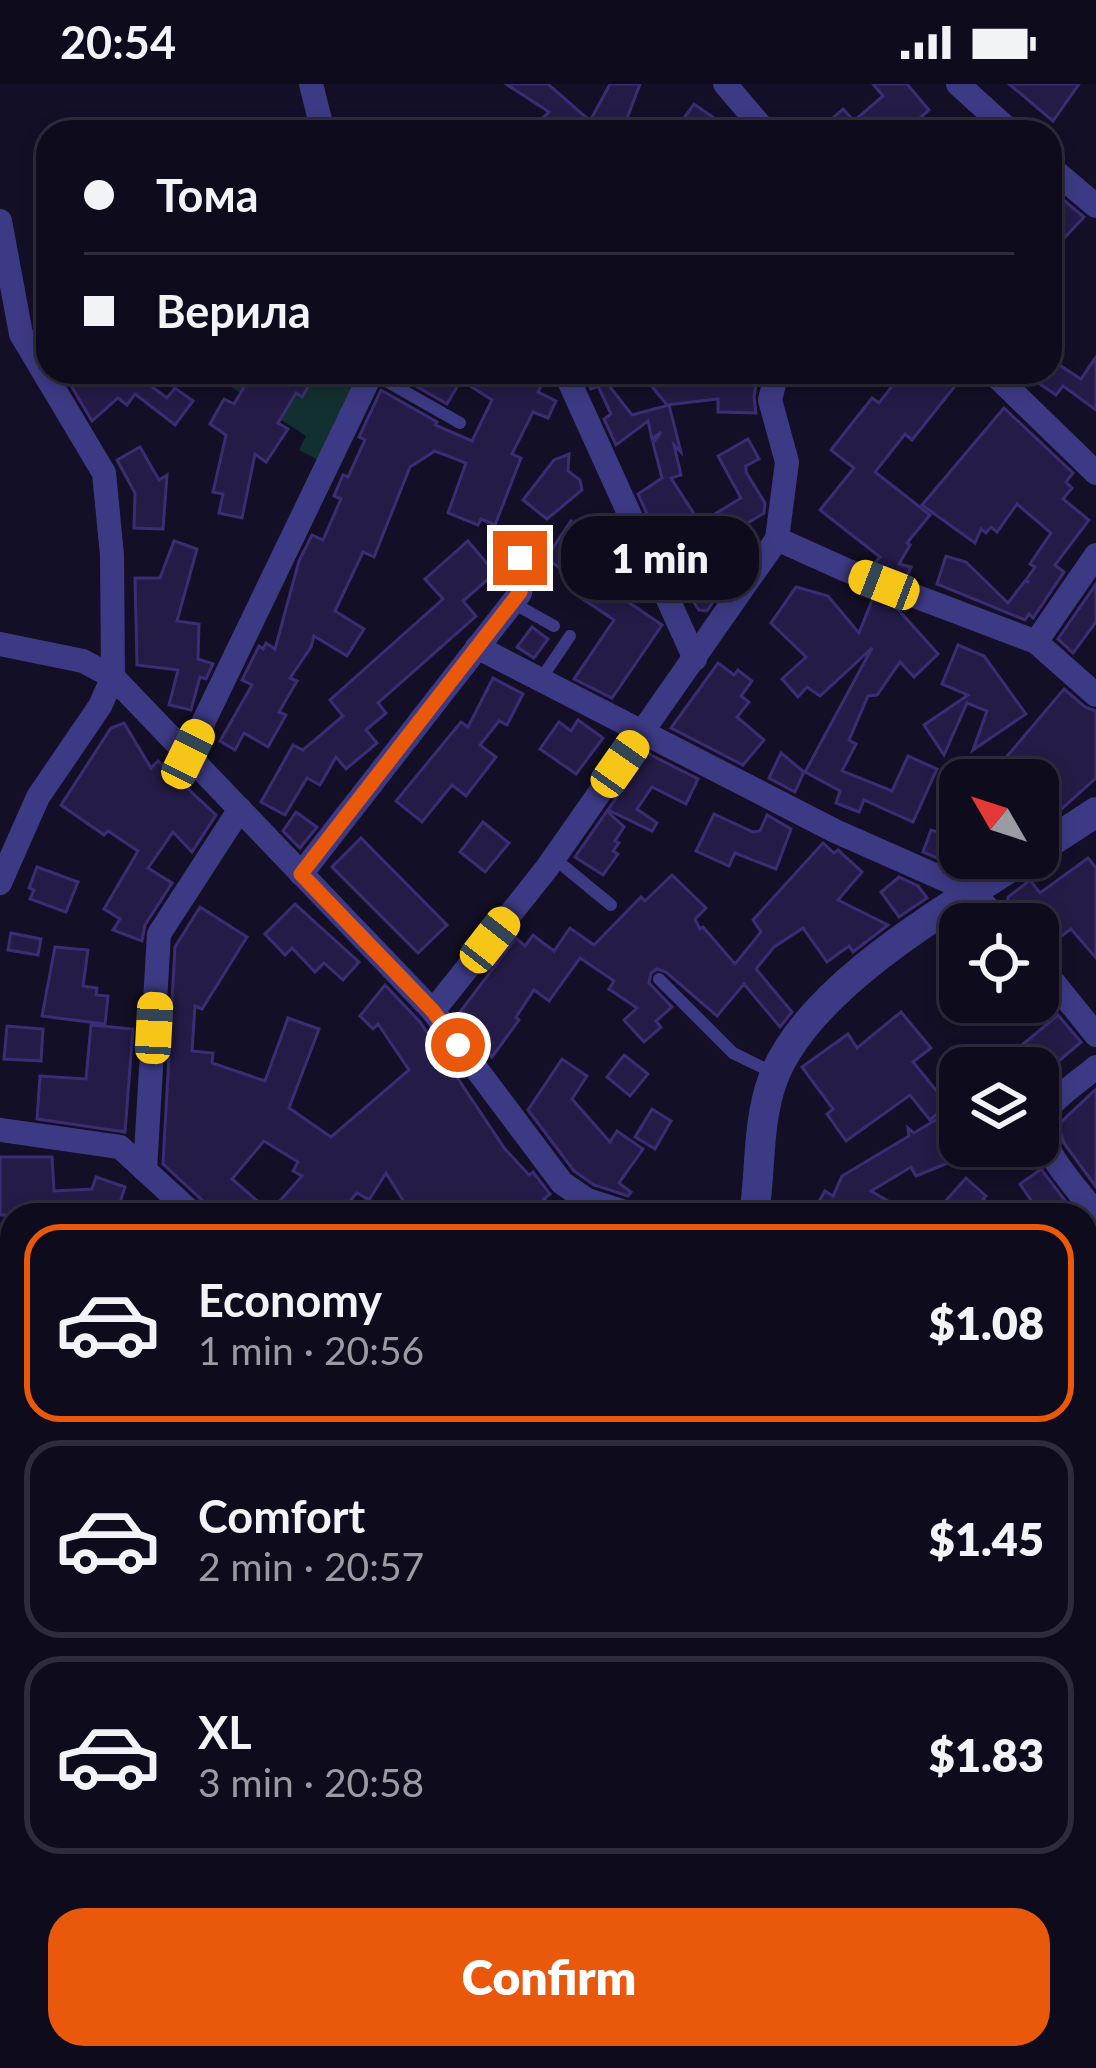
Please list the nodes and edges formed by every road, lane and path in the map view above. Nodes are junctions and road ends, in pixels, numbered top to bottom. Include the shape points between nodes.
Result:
1 (311, 84) edge
2 (724, 84) edge
3 (958, 84) edge
4 (320, 120) edge
5 (756, 120) edge
6 (998, 120) edge
7 (1062, 177) edge
8 (1096, 206) edge
9 (0, 221) edge
10 (10, 336) edge
11 (36, 374) edge
12 (43, 384) edge
13 (366, 384) edge
14 (393, 384) edge
15 (570, 384) edge
16 (773, 384) edge
17 (1004, 384) edge
18 (460, 423) dead end
19 (1096, 473) edge
20 (777, 539) junction
21 (512, 548) dead end
22 (1096, 555) edge
23 (512, 602) junction
24 (554, 626) dead end
25 (570, 637) dead end
26 (1036, 642) junction
27 (0, 644) edge
28 (477, 647) junction
29 (695, 659) junction
30 (113, 677) junction
31 (540, 680) junction
32 (1096, 695) edge
33 (642, 732) junction
34 (188, 754) junction
35 (240, 809) junction
36 (1096, 812) edge
37 (1059, 836) edge
38 (554, 859) junction
39 (301, 874) junction
40 (993, 879) edge
41 (0, 883) edge
42 (973, 892) junction
43 (983, 903) edge
44 (611, 905) dead end
45 (658, 979) dead end
46 (1059, 989) edge
47 (433, 1011) junction
48 (1096, 1035) edge
49 (1096, 1067) edge
50 (775, 1074) junction
51 (0, 1130) edge
52 (145, 1170) junction
53 (181, 1203) edge
54 (599, 1203) edge
55 (755, 1203) edge
56 (1089, 1203) edge

1 - 4 street
2 - 5 street
3 - 6 street
7 - 8 street
9 - 10 street
10 - 11 street
12 - 30 street via 104,473
13 - 34 street
14 - 18 lane
15 - 29 street
16 - 20 street via 770,400 787,462
17 - 19 street
20 - 26 street
20 - 29 street
21 - 23 street via 524,569
22 - 26 street
23 - 24 lane
23 - 28 street
25 - 31 lane
26 - 32 street
27 - 30 street via 83,661
28 - 31 street
28 - 39 street
29 - 33 street
30 - 34 street
30 - 41 street via 38,797
31 - 33 street
33 - 38 street
33 - 42 street
34 - 35 street
35 - 39 street
35 - 52 street via 159,934
36 - 37 street
38 - 44 lane
38 - 47 street
39 - 47 street
40 - 42 street
42 - 43 street
42 - 50 street via 824,1002
45 - 50 lane via 733,1053
46 - 48 street
47 - 54 street via 562,1183
49 - 56 street via 1040,1126
50 - 55 street
51 - 52 street via 120,1147
52 - 53 street

